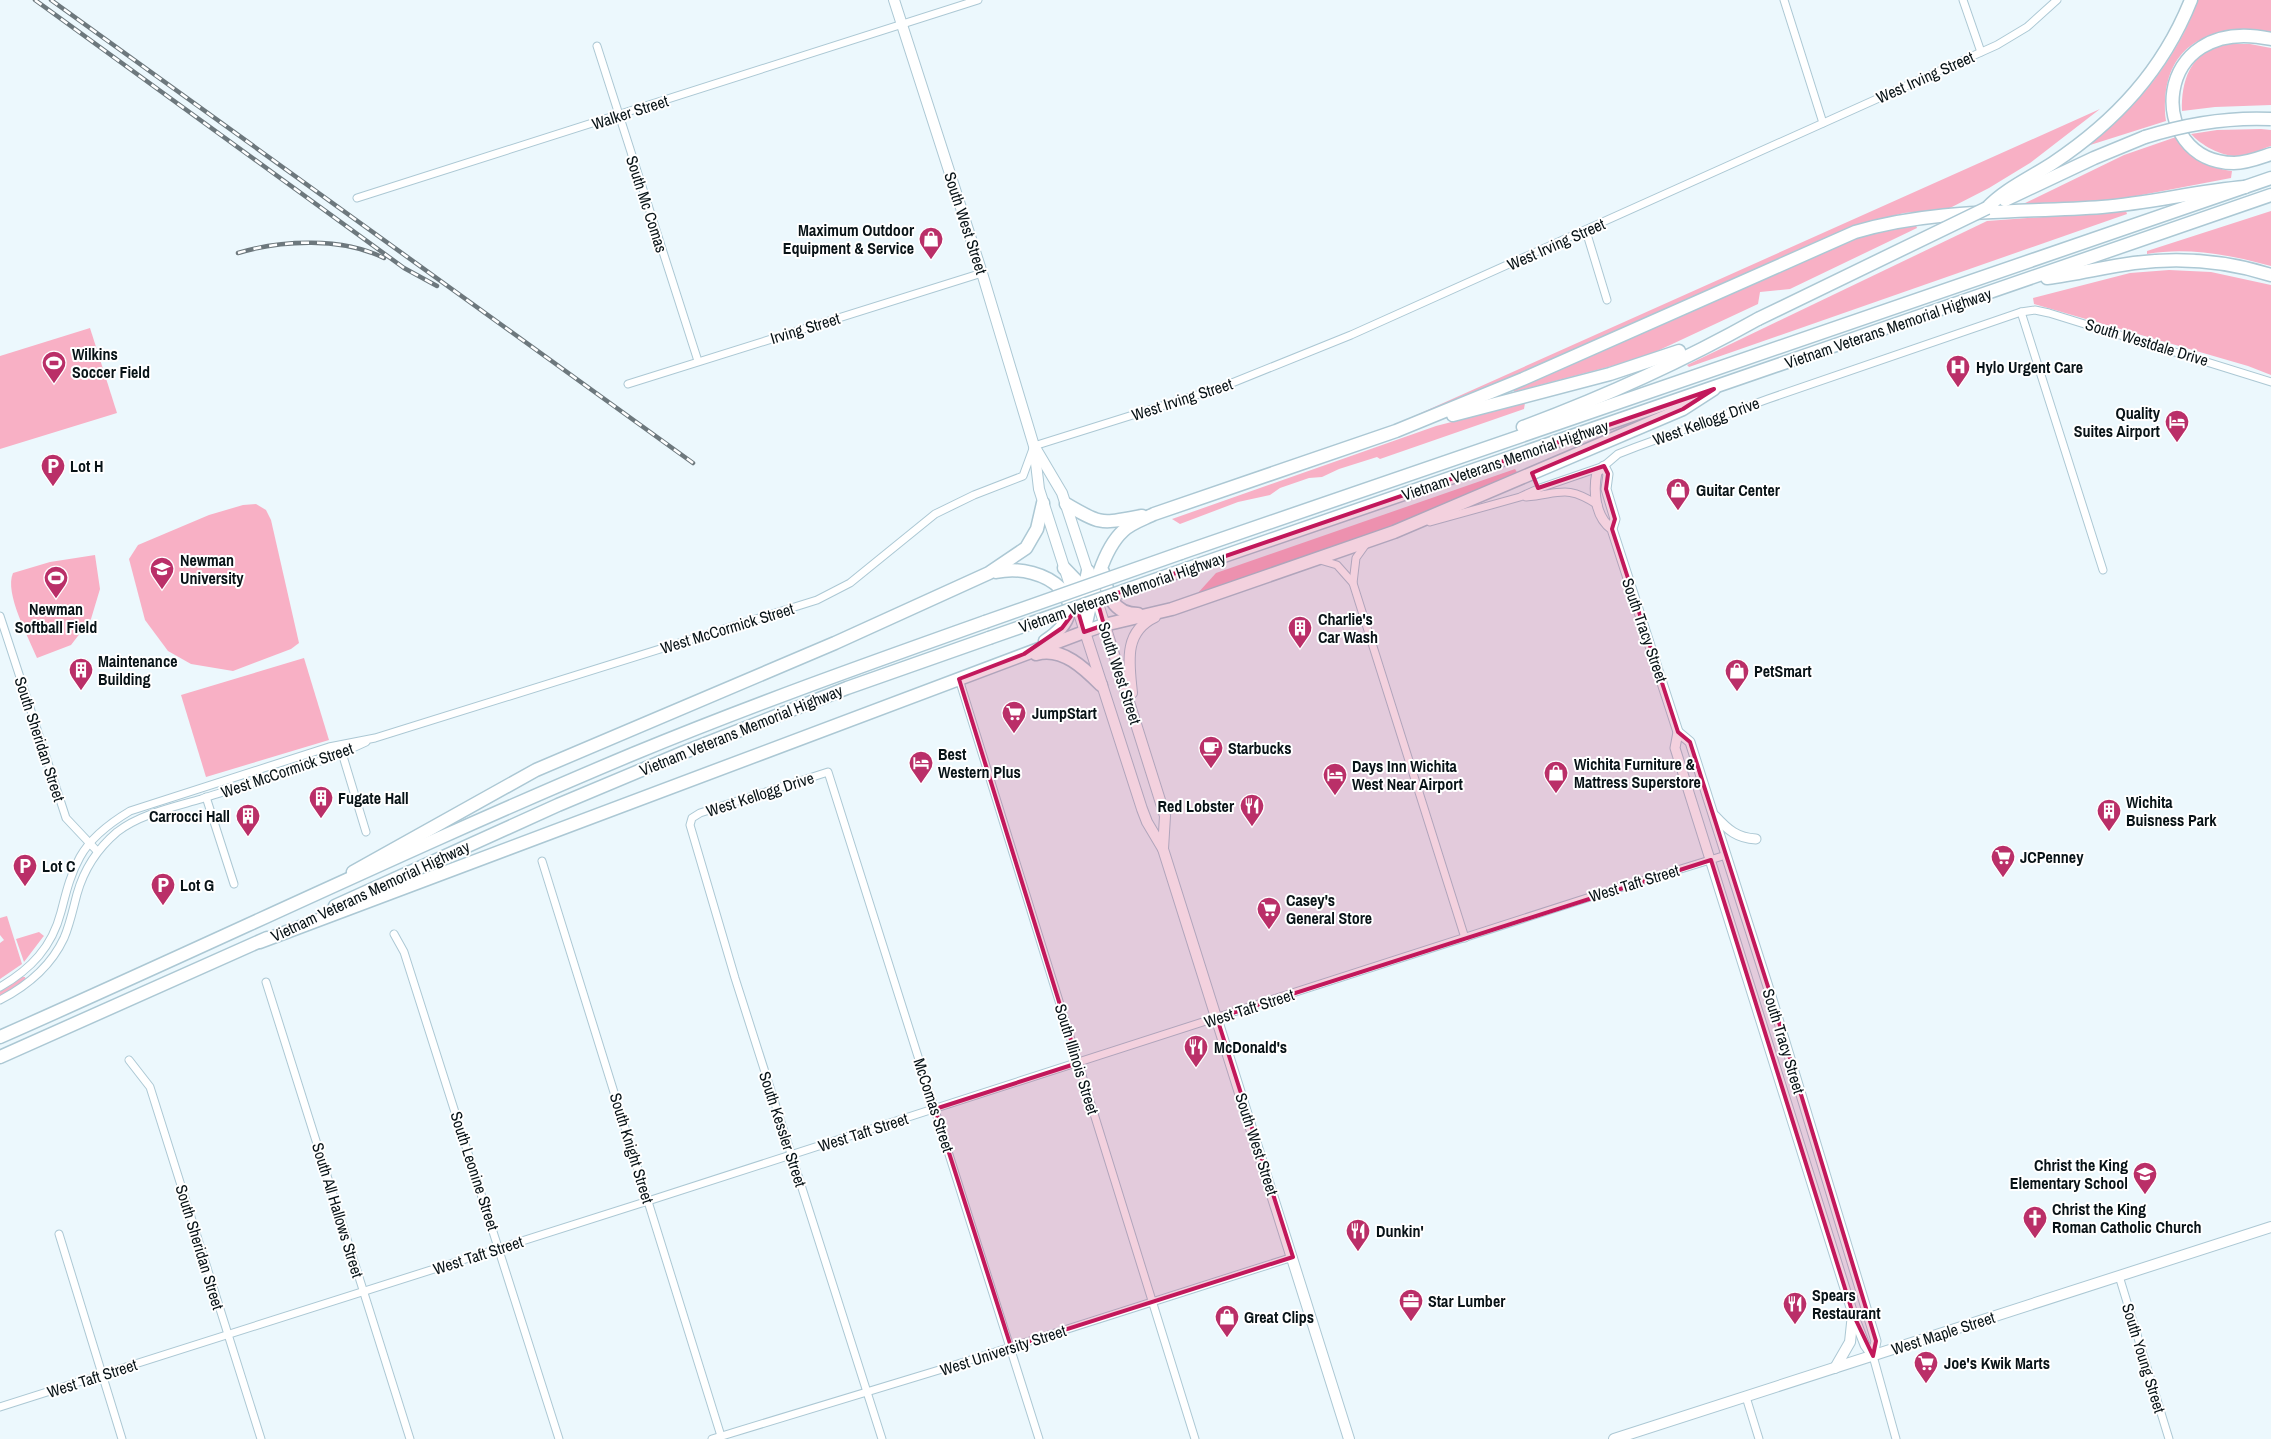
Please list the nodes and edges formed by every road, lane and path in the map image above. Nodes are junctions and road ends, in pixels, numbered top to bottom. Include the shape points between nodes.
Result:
1 (894, 0) edge
2 (978, 0) edge
3 (1784, 0) edge
4 (1963, 0) edge
5 (2057, 0) edge
6 (2192, 0) edge
7 (902, 25) junction
8 (2271, 39) edge
9 (597, 46) dead end
10 (1981, 52) junction
11 (619, 115) junction
12 (2271, 120) edge
13 (1823, 124) junction
14 (2271, 154) edge
15 (2271, 178) edge
16 (2245, 187) junction
17 (2271, 195) edge
18 (357, 198) dead end
19 (1987, 208) junction
20 (1586, 230) junction
21 (982, 274) junction
22 (2271, 275) edge
23 (2023, 281) junction
24 (1607, 300) dead end
25 (2021, 312) junction
26 (1735, 329) junction
27 (698, 362) junction
28 (2271, 382) edge
29 (628, 384) dead end
30 (1714, 388) junction
31 (1396, 431) junction
32 (1034, 446) junction
33 (1604, 466) junction
34 (1520, 497) junction
35 (1043, 503) junction
36 (1066, 504) junction
37 (1598, 506) junction
38 (1306, 510) junction
39 (1154, 514) junction
40 (1612, 529) junction
41 (1394, 532) junction
42 (1368, 541) junction
43 (1317, 559) junction
44 (1064, 568) junction
45 (1102, 569) junction
46 (2103, 570) dead end
47 (1088, 571) joint
48 (989, 573) junction
49 (1047, 577) junction
50 (1353, 582) junction
51 (1071, 588) junction
52 (1088, 598) junction
53 (1172, 609) junction
54 (1119, 610) junction
55 (1155, 613) junction
56 (0, 616) edge
57 (1103, 621) junction
58 (1062, 628) junction
59 (1084, 632) junction
60 (1024, 654) junction
61 (995, 665) junction
62 (959, 679) junction
63 (1101, 685) junction
64 (1134, 714) junction
65 (1678, 732) junction
66 (375, 738) junction
67 (342, 754) junction
68 (828, 772) joint
69 (206, 797) junction
70 (1713, 815) junction
71 (692, 818) joint
72 (366, 832) dead end
73 (1756, 839) dead end
74 (90, 843) junction
75 (1163, 849) junction
76 (98, 851) junction
77 (1726, 855) junction
78 (1710, 860) junction
79 (542, 861) dead end
80 (234, 884) dead end
81 (327, 890) junction
82 (394, 934) dead end
83 (1465, 938) junction
84 (260, 942) junction
85 (266, 982) dead end
86 (0, 987) edge
87 (0, 1000) edge
88 (1217, 1018) junction
89 (0, 1037) edge
90 (0, 1057) edge
91 (129, 1060) dead end
92 (1078, 1063) junction
93 (935, 1109) junction
94 (791, 1155) junction
95 (648, 1201) junction
96 (2271, 1227) edge
97 (59, 1234) dead end
98 (500, 1248) junction
99 (1293, 1257) junction
100 (2119, 1276) junction
101 (363, 1291) junction
102 (1152, 1302) junction
103 (1853, 1314) junction
104 (227, 1335) junction
105 (1011, 1347) junction
106 (1873, 1356) junction
107 (1835, 1368) junction
108 (102, 1374) junction
109 (867, 1392) junction
110 (1746, 1397) junction
111 (0, 1407) edge
112 (722, 1436) junction
113 (1620, 1438) edge
114 (122, 1439) edge
115 (261, 1439) edge
116 (410, 1439) edge
117 (559, 1439) edge
118 (712, 1439) edge
119 (882, 1439) edge
120 (1039, 1439) edge
121 (1195, 1439) edge
122 (1349, 1439) edge
123 (1759, 1439) edge
124 (1896, 1439) edge
125 (2168, 1439) edge

1 - 7 main road, South West Street
2 - 7 street, Walker Street
3 - 13 street
4 - 10 street
5 - 10 street, West Irving Street via 2026,27
6 - 19 highway via 2162,59 2124,106 2088,138 1998,196
7 - 11 street, Walker Street
7 - 21 main road, South West Street
8 - 14 highway via 2222,37 2204,45 2189,56 2178,72 2172,103 2176,124 2182,134 2207,157 2235,163
9 - 11 street, South Mc Comas
10 - 13 street, West Irving Street
11 - 18 street, Walker Street
11 - 27 street, South Mc Comas
12 - 19 highway, bridge via 2215,121 2164,131 2120,146
13 - 20 street, West Irving Street
15 - 16 highway, Vietnam Veterans Memorial Highway
16 - 31 highway via 2104,207 1927,217 1870,228
16 - 38 highway, Vietnam Veterans Memorial Highway
17 - 23 highway, Vietnam Veterans Memorial Highway
19 - 26 highway, bridge
20 - 24 street
20 - 32 street, West Irving Street via 1351,335 1222,387
21 - 27 street, Irving Street
21 - 32 main road, South West Street
22 - 23 highway via 2221,263 2168,260
23 - 30 highway, Vietnam Veterans Memorial Highway
25 - 28 street, South Westdale Drive via 2049,313
25 - 33 street, West Kellogg Drive via 1636,447 1618,454
25 - 46 street
26 - 31 highway via 1636,366
26 - 38 highway via 1607,394
27 - 29 street, Irving Street
30 - 41 highway via 1683,409
30 - 84 highway, Vietnam Veterans Memorial Highway, bridge via 847,688 622,778 380,884
31 - 39 highway
32 - 35 main road, South West Street via 1038,489
32 - 36 main road, South West Street
32 - 66 street, West McCormick Street via 1024,476 935,514 850,583 817,600
33 - 34 street, West Kellogg Drive
33 - 37 street, South Tracy Street via 1597,472 1595,480
33 - 40 street, South Tracy Street via 1608,474 1606,489 1615,519
34 - 37 street via 1569,491
34 - 41 street, West Kellogg Drive
35 - 44 main road, South West Street
35 - 48 highway via 1037,529 1026,548
36 - 39 highway via 1101,522
36 - 47 main road, South West Street
37 - 40 street, South Tracy Street via 1604,523
38 - 81 highway, Vietnam Veterans Memorial Highway, bridge via 760,703 534,797
39 - 45 highway via 1125,529 1107,554
40 - 65 street, South Tracy Street
41 - 42 highway
42 - 43 highway
42 - 50 street via 1356,558
43 - 50 street via 1337,565
43 - 53 highway
44 - 51 main road, South West Street
44 - 52 highway
45 - 52 highway
45 - 54 highway via 1106,592
47 - 52 highway
48 - 49 highway via 1009,569
48 - 81 highway via 835,643 536,770 365,863
49 - 51 highway
49 - 58 highway via 1067,598 1069,612
50 - 83 street
51 - 52 highway
52 - 54 highway
52 - 57 highway
52 - 58 highway
52 - 59 highway
53 - 55 highway
53 - 64 main road via 1143,622 1132,643 1128,663
54 - 55 highway via 1129,614
55 - 57 highway
56 - 74 street, South Sheridan Street via 66,818
57 - 59 highway
57 - 64 main road, South West Street
58 - 60 highway
59 - 60 highway
59 - 63 main road, South West Street
60 - 61 highway
61 - 62 highway
61 - 63 highway via 1047,652 1078,664
62 - 84 highway
62 - 92 street, South Illinois Street
63 - 75 main road, South West Street via 1147,822
64 - 75 main road, South West Street via 1165,816
65 - 70 street, South Tracy Street via 1690,742
65 - 78 street, South Tracy Street via 1675,748
66 - 67 street, West McCormick Street
66 - 74 street, West McCormick Street via 329,747 150,804 114,820
67 - 69 street, West McCormick Street
67 - 72 street
68 - 71 street, West Kellogg Drive
68 - 93 street, McComas Street
69 - 76 street, West McCormick Street via 135,822 118,832
69 - 80 street
70 - 73 street via 1733,834 1744,839
70 - 77 street, South Tracy Street
71 - 94 street, South Kessler Street via 692,838
74 - 76 street, South Sheridan Street
74 - 86 street, West McCormick Street via 72,874 49,943 25,971
75 - 88 main road, South West Street
76 - 87 street, West McCormick Street via 86,869 64,937 55,954 41,972
77 - 78 street, West Taft Street
77 - 106 street, South Tracy Street via 1876,1341
78 - 83 street, West Taft Street
78 - 103 street, South Tracy Street
79 - 95 street, South Knight Street
81 - 89 highway, Vietnam Veterans Memorial Highway
82 - 98 street, South Leonine Street via 404,952
83 - 88 street, West Taft Street
84 - 90 highway, Vietnam Veterans Memorial Highway
85 - 101 street, South All Hallows Street
88 - 92 street, West Taft Street
88 - 99 main road, South West Street
91 - 104 street, South Sheridan Street via 150,1087
92 - 93 street, West Taft Street
92 - 102 street, South Illinois Street
93 - 94 street, West Taft Street
93 - 105 street, McComas Street
94 - 95 street, West Taft Street
94 - 109 street, South Kessler Street
95 - 98 street, West Taft Street
95 - 112 street, South Knight Street
96 - 100 main road, West Maple Street
97 - 108 street
98 - 101 street, West Taft Street
98 - 117 street, South Leonine Street
99 - 102 street, West University Street
99 - 122 main road, South West Street
100 - 106 main road, West Maple Street
100 - 125 street, South Young Street
101 - 104 street, West Taft Street
101 - 116 street, South All Hallows Street
102 - 105 street, West University Street
102 - 121 street, South Illinois Street
103 - 106 street, South Tracy Street
103 - 107 main road via 1850,1342
104 - 108 street, West Taft Street
104 - 115 street, South Sheridan Street
105 - 109 street, West University Street
105 - 120 street, McComas Street
106 - 107 main road, West Maple Street
106 - 124 street, South Tracy Street
107 - 110 main road, West Maple Street
108 - 111 street, West Taft Street
108 - 114 street
109 - 112 street, West University Street
109 - 119 street, South Kessler Street
110 - 113 main road, West Maple Street
110 - 123 street
112 - 118 street, West University Street

